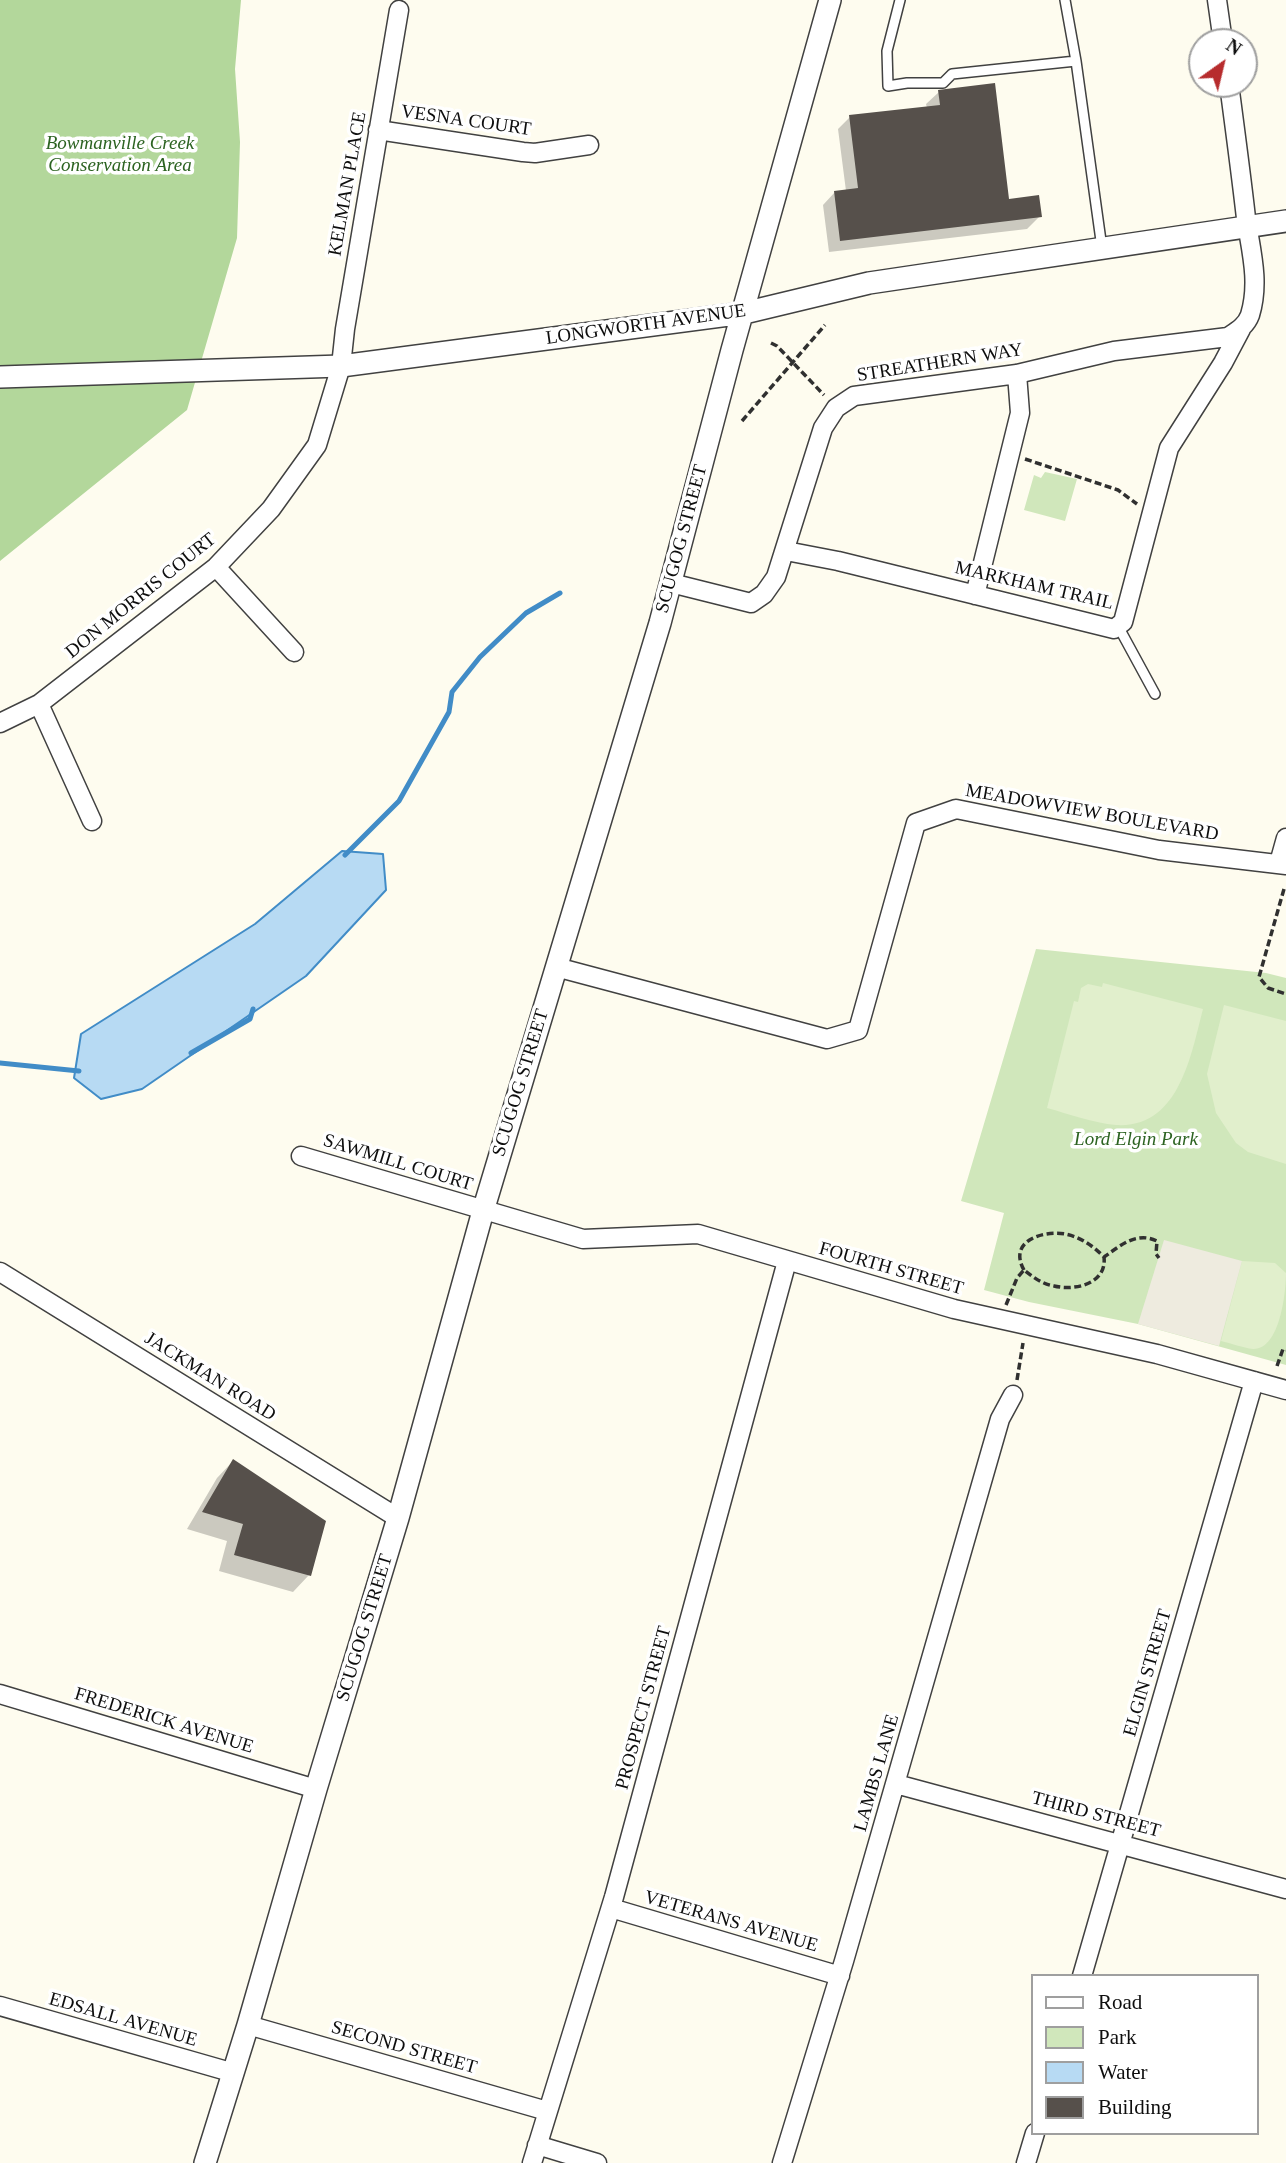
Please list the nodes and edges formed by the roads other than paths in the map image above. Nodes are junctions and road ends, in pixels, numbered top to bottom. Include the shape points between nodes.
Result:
1 (830, 0) edge
2 (900, 0) edge
3 (1065, 0) edge
4 (1217, 0) edge
5 (399, 10) dead end
6 (1221, 28) edge
7 (1076, 61) junction
8 (1231, 98) edge
9 (378, 130) junction
10 (589, 145) dead end
11 (1286, 221) edge
12 (1247, 226) junction
13 (1102, 248) junction
14 (744, 313) junction
15 (1241, 329) junction
16 (341, 366) junction
17 (1017, 374) junction
18 (0, 377) edge
19 (786, 551) junction
20 (216, 567) junction
21 (671, 583) junction
22 (975, 595) junction
23 (1118, 626) junction
24 (294, 652) dead end
25 (1155, 694) dead end
26 (39, 704) junction
27 (0, 723) edge
28 (92, 821) dead end
29 (1286, 838) edge
30 (1282, 864) edge
31 (556, 967) junction
32 (301, 1156) dead end
33 (483, 1211) junction
34 (787, 1261) junction
35 (0, 1272) edge
36 (1254, 1381) junction
37 (1286, 1390) edge
38 (1013, 1395) road end
39 (398, 1518) junction
40 (0, 1694) edge
41 (896, 1784) junction
42 (316, 1789) junction
43 (1121, 1843) junction
44 (1286, 1889) edge
45 (611, 1908) junction
46 (1083, 1974) edge
47 (840, 1976) junction
48 (0, 2006) edge
49 (248, 2025) junction
50 (234, 2073) junction
51 (547, 2111) junction
52 (1034, 2135) edge
53 (537, 2145) junction
54 (205, 2163) edge
55 (532, 2163) edge
56 (597, 2163) edge
57 (782, 2163) edge
58 (1026, 2163) edge

1 - 14 street, SCUGOG STREET
2 - 7 lane via 887,51 888,86 943,83 952,74
3 - 7 lane
4 - 6 street
5 - 9 street, KELMAN PLACE
7 - 13 lane
8 - 12 street
9 - 10 street, VESNA COURT via 535,153
9 - 16 street, KELMAN PLACE
11 - 12 street, LONGWORTH AVENUE
12 - 13 street, LONGWORTH AVENUE
12 - 15 street via 1255,292
13 - 14 street, LONGWORTH AVENUE via 869,283
14 - 16 street, LONGWORTH AVENUE
14 - 21 street, SCUGOG STREET
15 - 17 street, STREATHERN WAY via 1228,337 1114,351
15 - 23 street, MARKHAM TRAIL via 1169,448 1123,622
16 - 18 street, LONGWORTH AVENUE
16 - 20 street, DON MORRIS COURT via 317,445 271,509
17 - 19 street, STREATHERN WAY via 854,396 836,408 823,428
17 - 22 street via 1020,413
19 - 21 street via 776,577 751,603
19 - 22 street, MARKHAM TRAIL
20 - 24 street
20 - 26 street, DON MORRIS COURT
21 - 31 street, SCUGOG STREET
22 - 23 street, MARKHAM TRAIL via 1091,625
23 - 25 lane
26 - 27 street, DON MORRIS COURT
26 - 28 street
29 - 30 street
30 - 31 street, MEADOWVIEW BOULEVARD via 1159,850 956,809 916,823 858,1030 827,1039
31 - 33 street, SCUGOG STREET
32 - 33 street, SAWMILL COURT
33 - 34 street, FOURTH STREET via 583,1239 698,1234
33 - 39 street, SCUGOG STREET
34 - 36 street, FOURTH STREET via 954,1310 1157,1354
34 - 45 street, PROSPECT STREET
35 - 39 street, JACKMAN ROAD
36 - 37 street, FOURTH STREET
36 - 43 street, ELGIN STREET
38 - 41 street, LAMBS LANE via 1000,1419
39 - 42 street, SCUGOG STREET
40 - 42 street, FREDERICK AVENUE
41 - 43 street, THIRD STREET
41 - 47 street, LAMBS LANE
42 - 49 street, SCUGOG STREET
43 - 44 street, THIRD STREET
43 - 46 street, ELGIN STREET
45 - 47 street, VETERANS AVENUE
45 - 51 street, PROSPECT STREET
47 - 57 street, LAMBS LANE
48 - 50 street, EDSALL AVENUE
49 - 50 street, SCUGOG STREET
49 - 51 street, SECOND STREET
50 - 54 street, SCUGOG STREET
51 - 53 street, PROSPECT STREET
52 - 58 street
53 - 55 street, PROSPECT STREET
53 - 56 street

